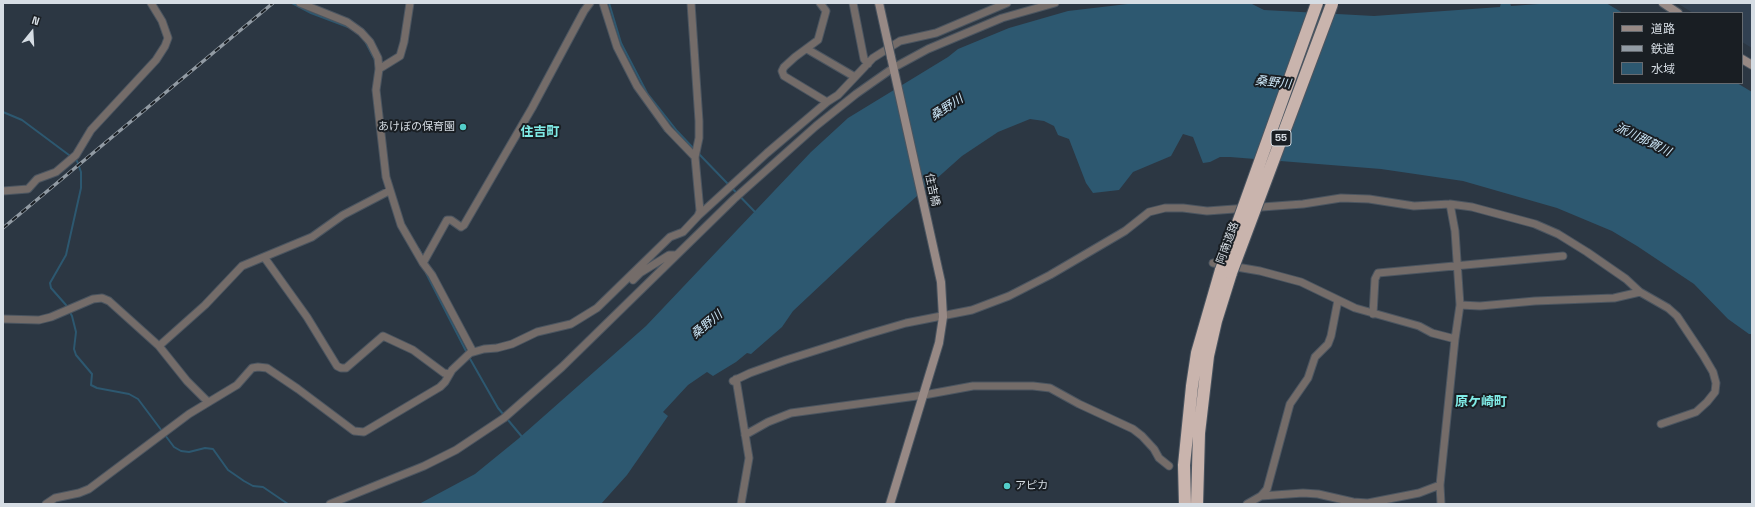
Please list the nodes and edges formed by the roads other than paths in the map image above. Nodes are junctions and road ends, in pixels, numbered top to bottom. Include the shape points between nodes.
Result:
1 (151, 3) edge
2 (300, 3) edge
3 (410, 3) edge
4 (590, 3) edge
5 (603, 3) edge
6 (691, 3) edge
7 (820, 3) edge
8 (853, 3) edge
9 (879, 3) edge
10 (1007, 3) edge
11 (1055, 3) edge
12 (1317, 3) edge
13 (1663, 3) edge
14 (1332, 4) edge
15 (1676, 12) edge
16 (807, 49) junction
17 (1743, 60) edge
18 (868, 64) junction
19 (1752, 65) edge
20 (379, 69) junction
21 (894, 71) junction
22 (855, 77) junction
23 (827, 102) junction
24 (696, 153) junction
25 (3, 191) edge
26 (389, 191) junction
27 (1450, 204) junction
28 (698, 216) junction
29 (676, 254) junction
30 (1563, 256) dead end
31 (264, 257) junction
32 (423, 264) junction
33 (1458, 266) junction
34 (1221, 269) junction
35 (620, 286) junction
36 (1640, 292) junction
37 (1338, 300) junction
38 (1460, 305) junction
39 (943, 314) junction
40 (1372, 314) junction
41 (3, 319) edge
42 (1455, 339) junction
43 (159, 346) junction
44 (470, 354) junction
45 (449, 374) junction
46 (924, 395) junction
47 (208, 402) junction
48 (1661, 424) dead end
49 (745, 435) junction
50 (1169, 466) dead end
51 (1440, 484) junction
52 (1262, 496) junction
53 (46, 504) edge
54 (330, 504) edge
55 (741, 504) edge
56 (890, 504) edge
57 (1185, 504) edge
58 (1197, 504) edge
59 (1247, 504) edge
60 (1441, 504) edge

1 - 25 street via 162,21 168,38 156,60 91,130 76,155 56,172 37,179 28,189
2 - 20 street via 347,22 361,32 370,42 378,58
3 - 20 street via 400,56
4 - 32 street via 464,225 461,227 447,220
5 - 24 street via 617,47 637,86 668,129
6 - 24 street via 699,121
7 - 16 street via 826,11 818,40
8 - 18 street via 864,59
9 - 21 street, 住吉橋, bridge
10 - 18 street via 936,33 900,41
11 - 21 street via 1002,18 928,50
12 - 34 highway, 阿南道路 / 55, bridge
13 - 15 street
14 - 34 highway, 阿南道路 / 55, bridge
16 - 22 street
16 - 23 street via 782,71 784,76
17 - 19 street
18 - 22 street
20 - 26 street via 377,106
21 - 29 street via 856,94 816,126
21 - 39 street, 住吉橋 via 936,257
22 - 23 street via 838,95
23 - 28 street
24 - 28 street via 700,202
26 - 31 street via 343,215 312,237
26 - 32 street via 401,226
27 - 33 street
27 - 36 street via 1509,216 1558,234 1626,279
27 - 39 street via 1414,206 1369,199 1341,198 1303,204 1207,211 1165,208 1149,212 1112,238 1009,296 972,310
28 - 35 street via 683,232 670,237
29 - 35 street via 669,255 640,273 628,284
29 - 54 street via 562,367 524,402 484,433 424,466
30 - 33 street
31 - 43 street via 242,266 206,305
31 - 45 street via 307,317 337,366 346,368 383,336 413,350
32 - 44 street via 432,275
33 - 38 street
33 - 40 street via 1378,273 1375,278
34 - 37 street via 1260,271 1302,282
34 - 57 highway, 阿南道路 / 55 via 1198,353 1192,386 1184,465
34 - 58 highway, 阿南道路 / 55 via 1199,433
35 - 44 street via 597,308 571,324 536,332 502,347
36 - 38 street via 1614,298
36 - 48 street via 1677,316 1713,372 1716,383 1715,392 1696,412
37 - 40 street
37 - 52 street via 1328,344 1315,357 1308,378 1290,404 1267,489
38 - 42 street
39 - 46 street, 住吉橋 via 939,343
39 - 49 street via 864,334 734,380
40 - 42 street via 1396,319
41 - 43 street via 39,320 93,299 102,298 109,301
42 - 51 street
43 - 47 street
44 - 45 street
45 - 47 street via 440,387 364,432 354,431 267,368 252,368 237,384
46 - 49 street via 791,413
46 - 50 street via 973,386 1050,388 1133,429
46 - 56 street, 住吉橋
47 - 53 street via 89,489 55,498
49 - 55 street via 749,458
51 - 52 street via 1419,493 1368,503 1303,493
51 - 60 street
52 - 59 street

